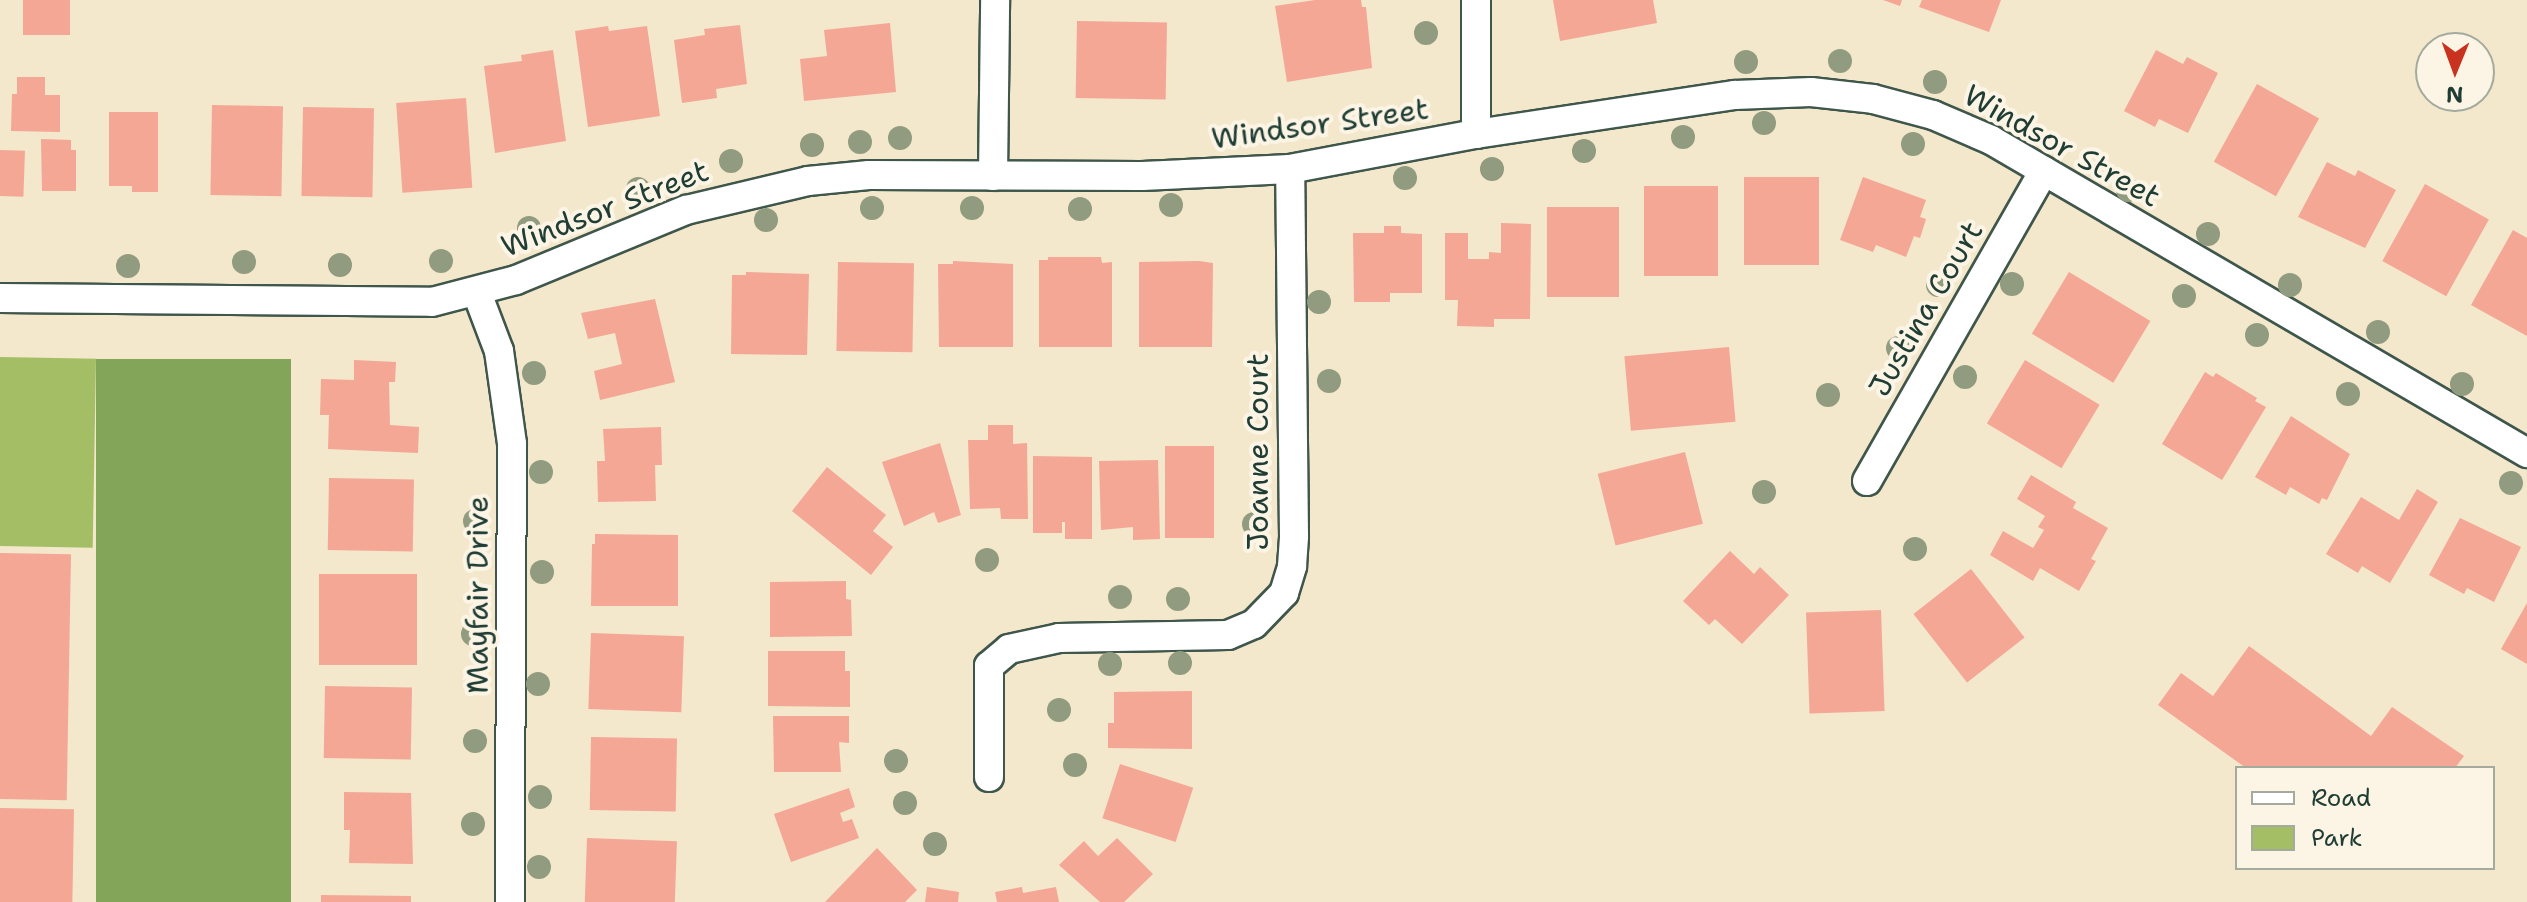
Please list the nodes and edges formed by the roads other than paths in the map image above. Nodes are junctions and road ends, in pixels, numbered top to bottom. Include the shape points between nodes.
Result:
1 (995, 0) edge
2 (1476, 0) edge
3 (1476, 134) junction
4 (1290, 169) junction
5 (2044, 171) junction
6 (993, 176) junction
7 (477, 293) junction
8 (0, 298) edge
9 (2527, 453) edge
10 (1867, 481) dead end
11 (989, 777) dead end
12 (510, 902) edge

1 - 6 street
2 - 3 street
3 - 4 street, Windsor Street
3 - 5 street, Windsor Street via 1735,95 1811,92 1873,99 1933,115
4 - 6 street, Windsor Street
4 - 11 street, Joanne Court via 1294,536 1284,593 1254,624 1228,635 1059,638 1009,649 989,666
5 - 9 street, Windsor Street
5 - 10 street, Justina Court
6 - 7 street, Windsor Street via 869,175 746,194 628,231
7 - 8 street, Windsor Street via 380,304
7 - 12 street, Mayfair Drive via 499,351 512,444

